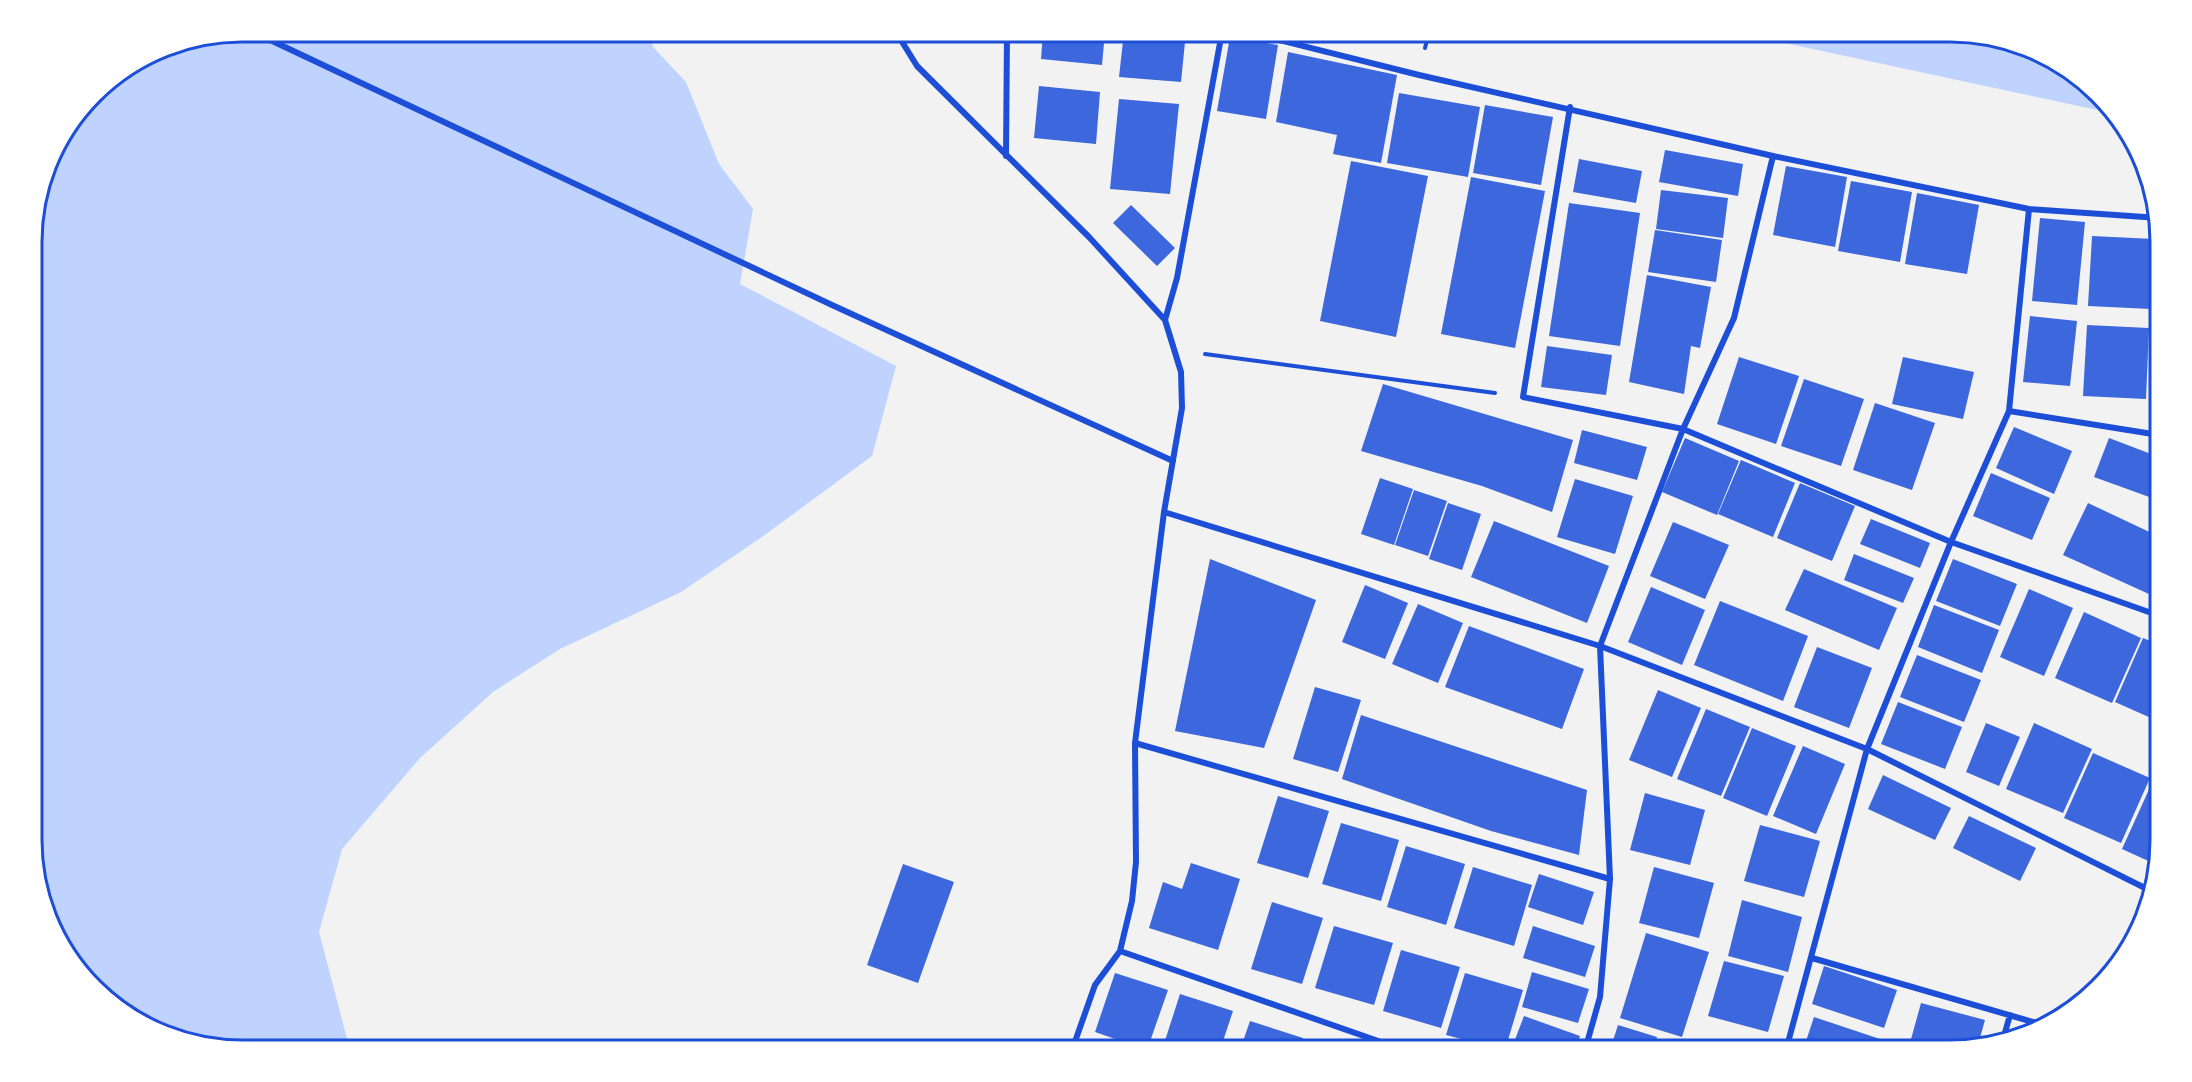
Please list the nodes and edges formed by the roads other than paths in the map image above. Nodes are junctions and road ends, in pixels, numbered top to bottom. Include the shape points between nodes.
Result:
1 (274, 42) edge
2 (902, 42) edge
3 (1007, 42) edge
4 (1220, 42) edge
5 (1287, 42) edge
6 (1570, 107) junction
7 (1006, 156) junction
8 (1773, 156) junction
9 (2029, 209) junction
10 (2148, 217) edge
11 (1165, 320) junction
12 (2009, 411) junction
13 (1683, 429) junction
14 (2150, 434) edge
15 (1173, 461) junction
16 (1164, 512) junction
17 (1951, 542) junction
18 (2150, 612) edge
19 (1600, 646) junction
20 (1135, 743) junction
21 (1867, 749) junction
22 (1610, 879) junction
23 (2144, 887) edge
24 (1120, 951) junction
25 (1812, 958) junction
26 (2010, 1015) junction
27 (2032, 1022) edge
28 (2005, 1032) edge
29 (1076, 1040) edge
30 (1375, 1040) edge
31 (1588, 1040) edge
32 (1789, 1040) edge

1 - 15 street
2 - 7 street via 917,66
3 - 7 street
4 - 11 street via 1177,278
5 - 6 street
6 - 8 street
6 - 13 street via 1523,397
7 - 11 street via 1089,237
8 - 9 street
8 - 13 street via 1734,318
9 - 10 street
9 - 12 street
11 - 15 street via 1181,372 1182,408
12 - 14 street
12 - 17 street
13 - 17 street
13 - 19 street
15 - 16 street
16 - 19 street
16 - 20 street
17 - 18 street
17 - 21 street
19 - 21 street
19 - 22 street
20 - 22 street
20 - 24 street via 1136,862
21 - 23 street
21 - 25 street
22 - 31 street via 1600,997
24 - 29 street via 1095,985
24 - 30 street
25 - 26 street
25 - 32 street
26 - 27 street
26 - 28 street

